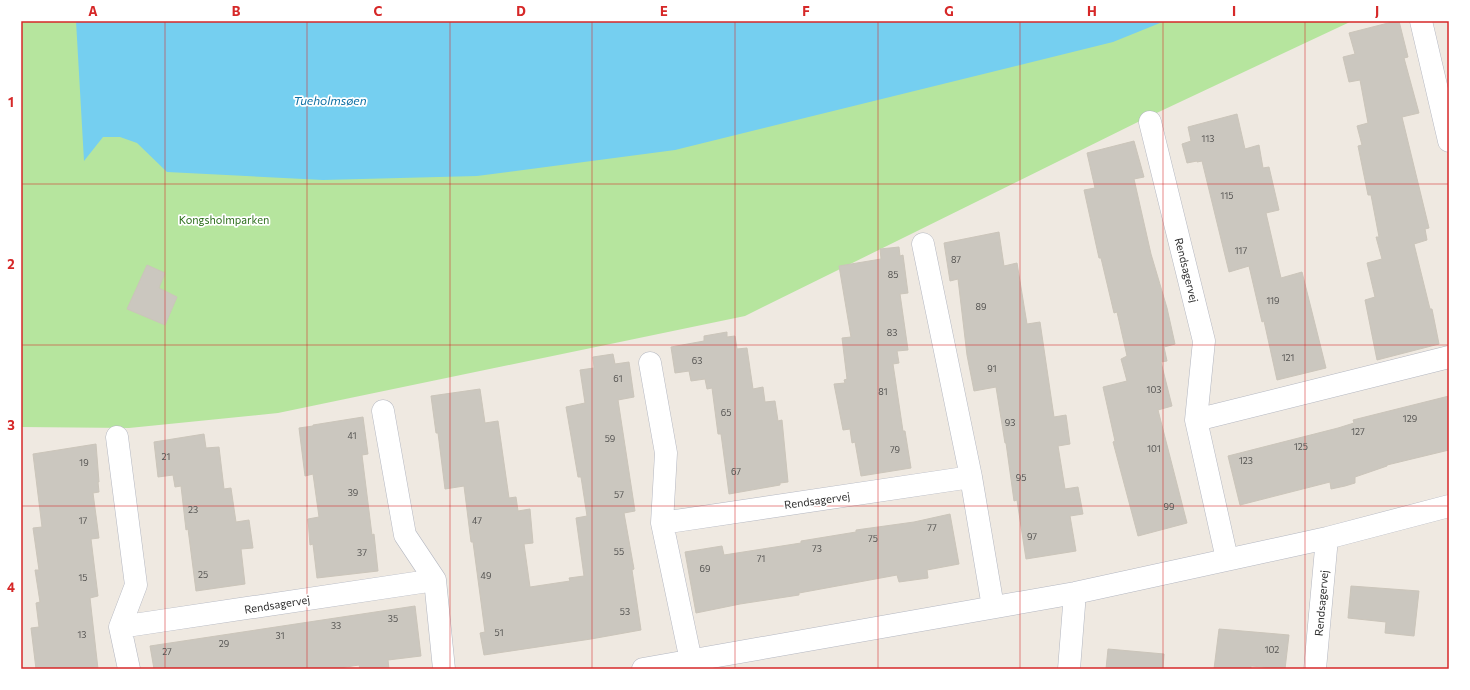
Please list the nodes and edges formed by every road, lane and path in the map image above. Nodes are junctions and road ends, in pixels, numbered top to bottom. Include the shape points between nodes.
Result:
1 (1421, 21) edge
2 (1150, 122) dead end
3 (1449, 141) edge
4 (923, 244) dead end
5 (1449, 357) edge
6 (650, 363) dead end
7 (383, 411) dead end
8 (1196, 420) junction
9 (117, 437) dead end
10 (971, 478) junction
11 (1449, 506) edge
12 (662, 523) junction
13 (1327, 538) junction
14 (1227, 559) junction
15 (435, 580) junction
16 (1075, 593) junction
17 (993, 607) junction
18 (120, 627) junction
19 (690, 665) edge
20 (129, 669) edge
21 (444, 669) edge
22 (643, 669) edge
23 (1068, 669) edge
24 (1315, 669) edge

1 - 3 street
2 - 8 street, Rendsagervej via 1204,341
4 - 10 street
5 - 8 street
6 - 12 street via 666,453
7 - 15 street via 405,535
8 - 14 street, Rendsagervej
9 - 18 street via 136,585
10 - 12 street, Rendsagervej
10 - 17 street
11 - 13 street
12 - 19 street
13 - 14 street
13 - 24 street, Rendsagervej
14 - 16 street
15 - 18 street, Rendsagervej
15 - 21 street
16 - 17 street
16 - 23 street
17 - 19 street
18 - 20 street
19 - 22 street

